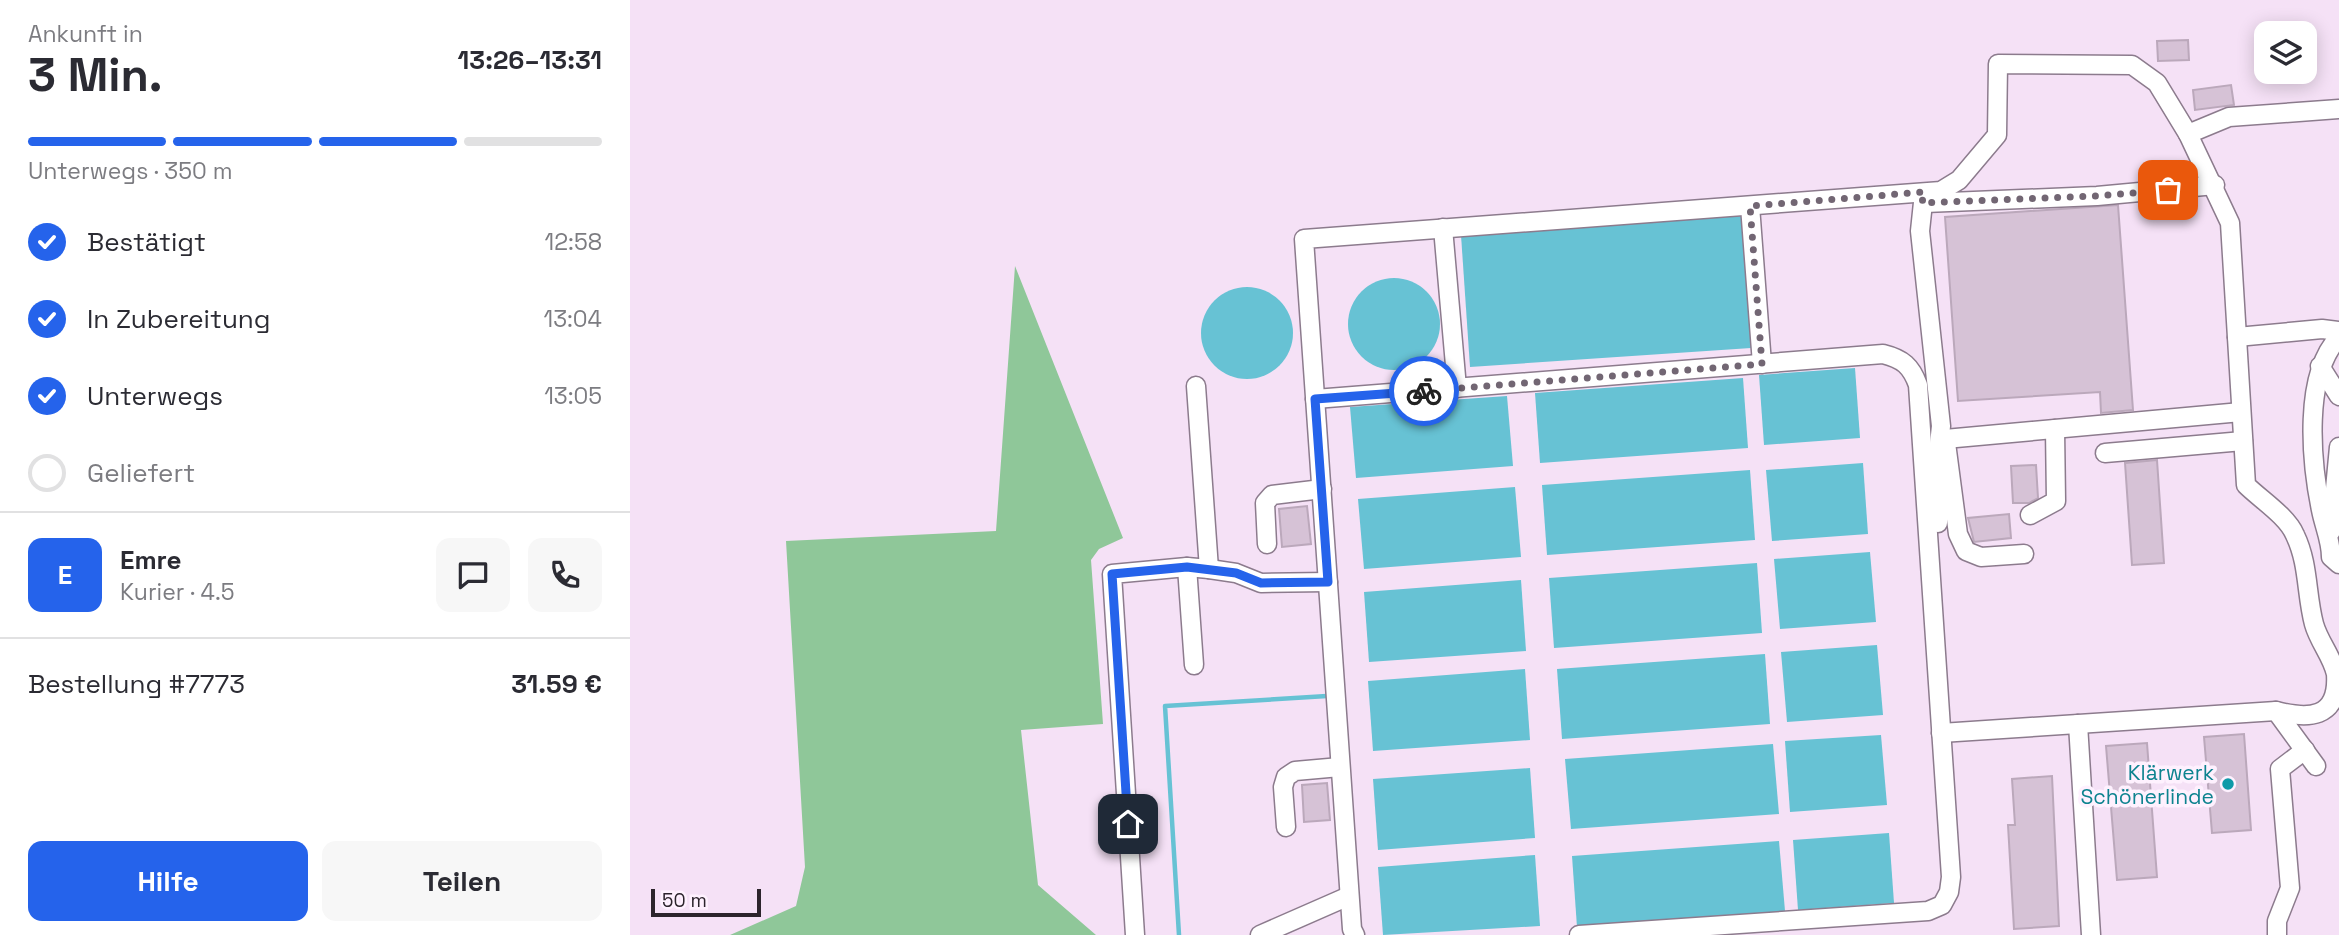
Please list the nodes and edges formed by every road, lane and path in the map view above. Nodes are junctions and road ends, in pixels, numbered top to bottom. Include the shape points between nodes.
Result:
1 (2339, 108) edge
2 (2188, 134) junction
3 (2215, 185) junction
4 (1923, 198) junction
5 (1750, 206) junction
6 (1443, 229) junction
7 (2339, 331) edge
8 (2237, 337) junction
9 (2339, 337) edge
10 (1762, 364) junction
11 (2320, 366) junction
12 (1196, 386) dead end
13 (1457, 388) junction
14 (2339, 396) edge
15 (1315, 399) junction
16 (2241, 412) junction
17 (2056, 429) junction
18 (1943, 433) junction
19 (2243, 441) junction
20 (2339, 447) edge
21 (2105, 453) dead end
22 (1322, 489) junction
23 (2030, 515) dead end
24 (2330, 540) junction
25 (1267, 544) dead end
26 (2024, 554) dead end
27 (2339, 564) edge
28 (1187, 567) junction
29 (1930, 568) junction
30 (1209, 569) junction
31 (1328, 582) junction
32 (1194, 665) dead end
33 (2276, 710) junction
34 (2078, 724) junction
35 (1941, 733) junction
36 (2305, 750) junction
37 (2316, 766) dead end
38 (1340, 767) junction
39 (1286, 827) dead end
40 (1349, 896) junction
41 (1135, 935) edge
42 (1260, 935) edge
43 (1354, 935) edge
44 (1579, 935) edge
45 (2091, 935) edge
46 (2277, 935) edge

1 - 2 lane via 2229,117
2 - 3 lane
2 - 4 lane via 2157,83 2132,65 1998,64 1997,135 1959,180
3 - 4 lane via 2097,196
3 - 8 lane via 2230,223
4 - 5 lane
4 - 18 lane via 1924,278
5 - 6 lane
5 - 10 lane
6 - 13 lane
6 - 15 lane via 1304,239
7 - 8 lane
8 - 16 lane
9 - 11 lane
10 - 13 lane
10 - 29 lane via 1883,354 1898,357 1912,368 1918,385
11 - 14 lane
11 - 24 lane via 2314,400 2315,454 2321,510
12 - 30 lane
13 - 15 lane
15 - 22 lane
16 - 17 lane
16 - 19 lane
17 - 18 lane
17 - 23 lane via 2056,501
18 - 26 lane via 1958,534 1966,551 1981,557
18 - 29 lane via 1938,454 1939,541
19 - 21 lane
19 - 33 lane via 2246,485 2294,532 2307,568 2314,621 2336,675 2335,699 2324,713 2312,718
20 - 24 lane
22 - 25 lane via 1272,495 1265,503
22 - 31 lane
24 - 27 lane via 2331,557
28 - 30 lane
28 - 32 lane
28 - 41 lane via 1112,574
29 - 35 lane
30 - 31 lane via 1261,583
31 - 38 lane
33 - 34 lane
33 - 36 lane
34 - 35 lane
34 - 45 lane
35 - 44 lane via 1951,877 1950,892 1942,905 1928,911
36 - 37 lane
36 - 46 lane via 2280,769 2290,888 2277,921
38 - 39 lane via 1295,771 1286,777
38 - 40 lane
40 - 42 lane
40 - 43 lane

